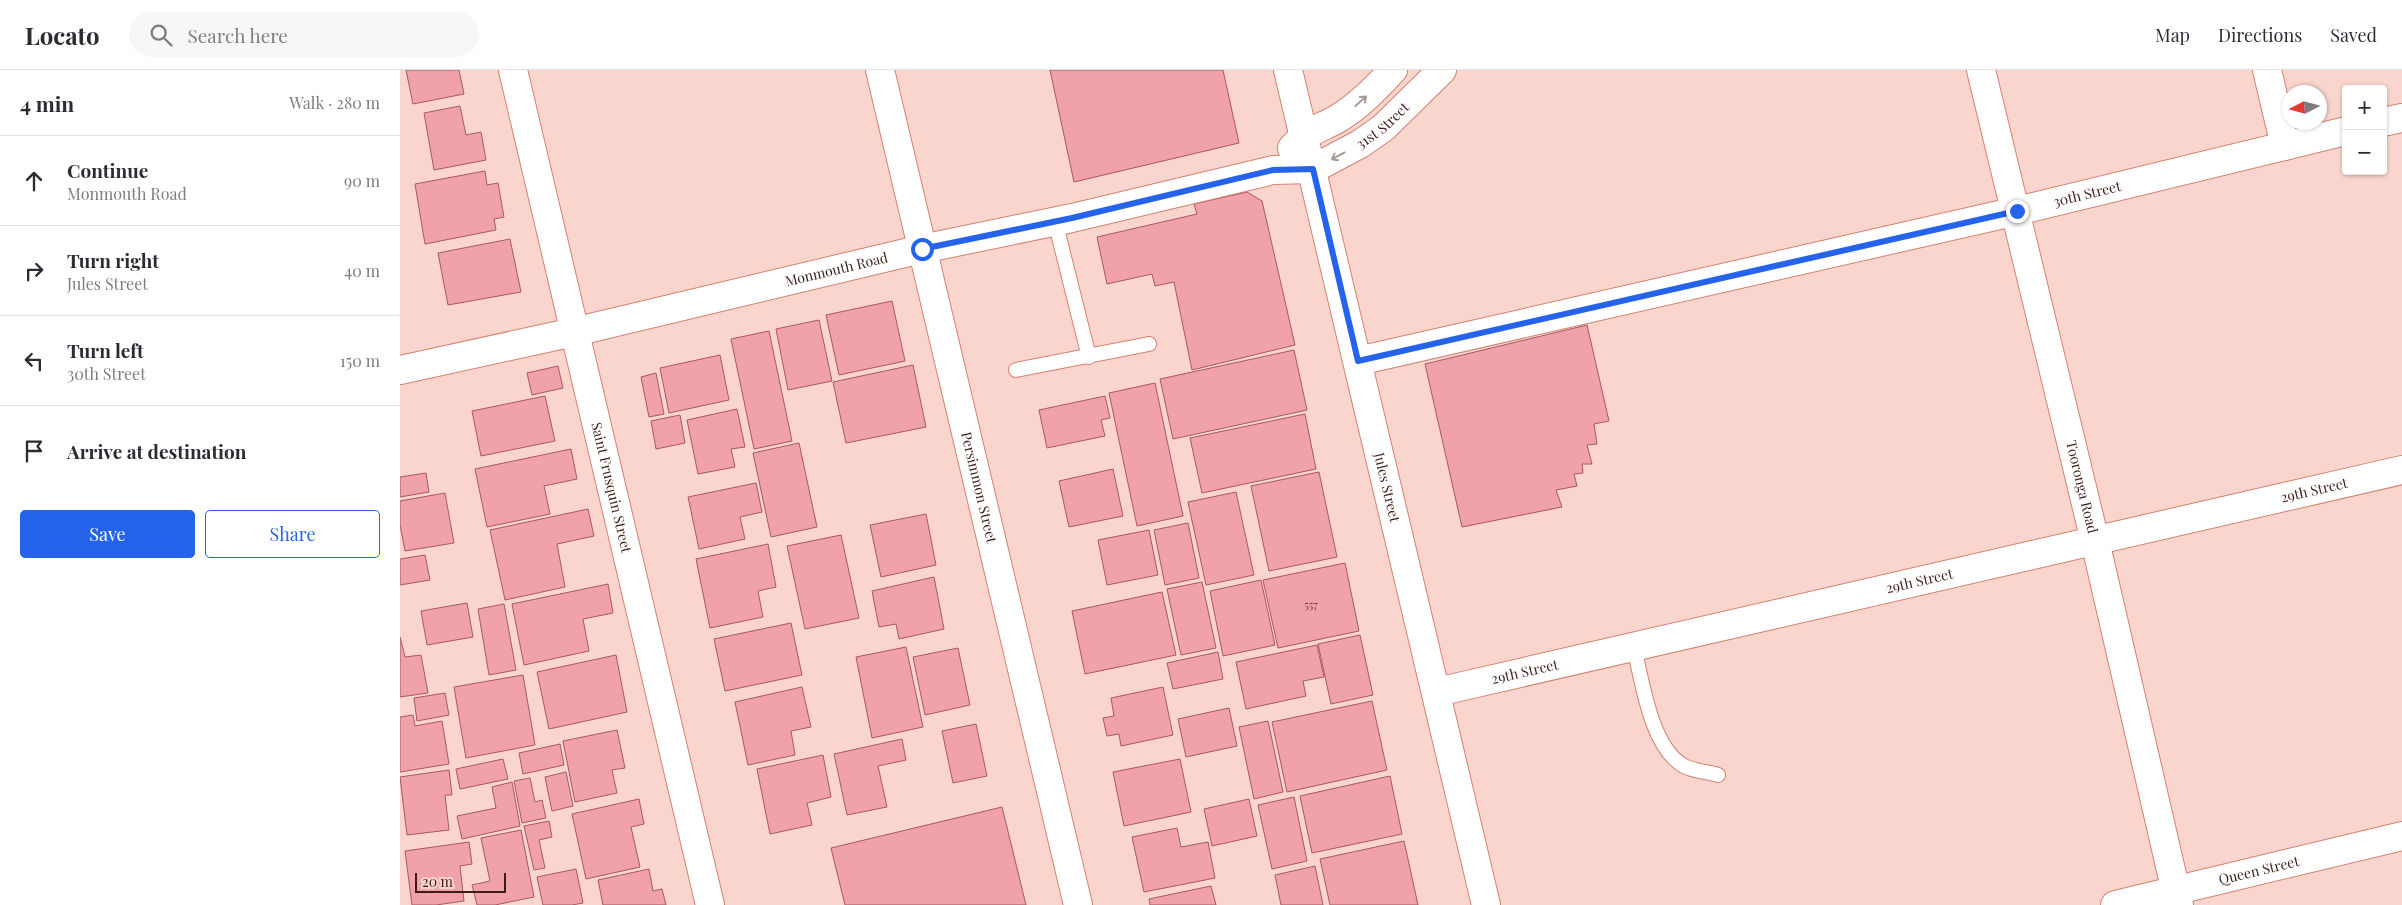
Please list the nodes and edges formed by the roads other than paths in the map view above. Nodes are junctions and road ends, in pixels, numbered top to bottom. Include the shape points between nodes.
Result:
1 (513, 70) edge
2 (880, 70) edge
3 (1288, 70) edge
4 (1393, 70) edge
5 (1442, 70) edge
6 (1982, 70) edge
7 (2267, 70) edge
8 (2402, 118) edge
9 (2387, 121) edge
10 (2342, 132) edge
11 (1305, 134) junction
12 (2284, 146) junction
13 (1313, 169) junction
14 (1273, 170) junction
15 (2017, 211) junction
16 (1055, 221) junction
17 (922, 249) junction
18 (574, 332) junction
19 (1149, 344) dead end
20 (1089, 357) junction
21 (1358, 361) junction
22 (400, 370) edge
23 (1016, 370) dead end
24 (2402, 470) edge
25 (2095, 541) junction
26 (1634, 647) junction
27 (1437, 692) junction
28 (1718, 775) dead end
29 (2402, 836) edge
30 (2177, 898) edge
31 (710, 905) edge
32 (1078, 905) edge
33 (1486, 905) edge
34 (2115, 905) edge

1 - 18 street, Saint Frusquin Street
2 - 17 street, Persimmon Street
3 - 11 street, Jules Street
11 -> 4 street via 1357,105
5 -> 13 street, 31st Street via 1383,128
6 - 15 street, Tooronga Road
7 - 12 street
8 - 9 street
10 - 12 street, 30th Street
11 - 13 street, Jules Street
11 - 14 street
12 - 15 street, 30th Street
13 - 14 street, Monmouth Road
13 - 21 street, Jules Street
14 - 16 street, Monmouth Road
15 - 21 street, 30th Street
15 - 25 street, Tooronga Road
16 - 17 street, Monmouth Road
16 - 20 lane
17 - 18 street, Monmouth Road
17 - 32 street, Persimmon Street
18 - 22 street, Monmouth Road
18 - 31 street, Saint Frusquin Street
19 - 20 lane
20 - 23 lane
21 - 27 street, Jules Street
24 - 25 street, 29th Street
25 - 26 street, 29th Street
25 - 30 street, Tooronga Road
26 - 27 street, 29th Street
26 - 28 lane via 1652,720 1664,746 1684,766
27 - 33 street, Jules Street
29 - 30 street, Queen Street
30 - 34 street, Queen Street

